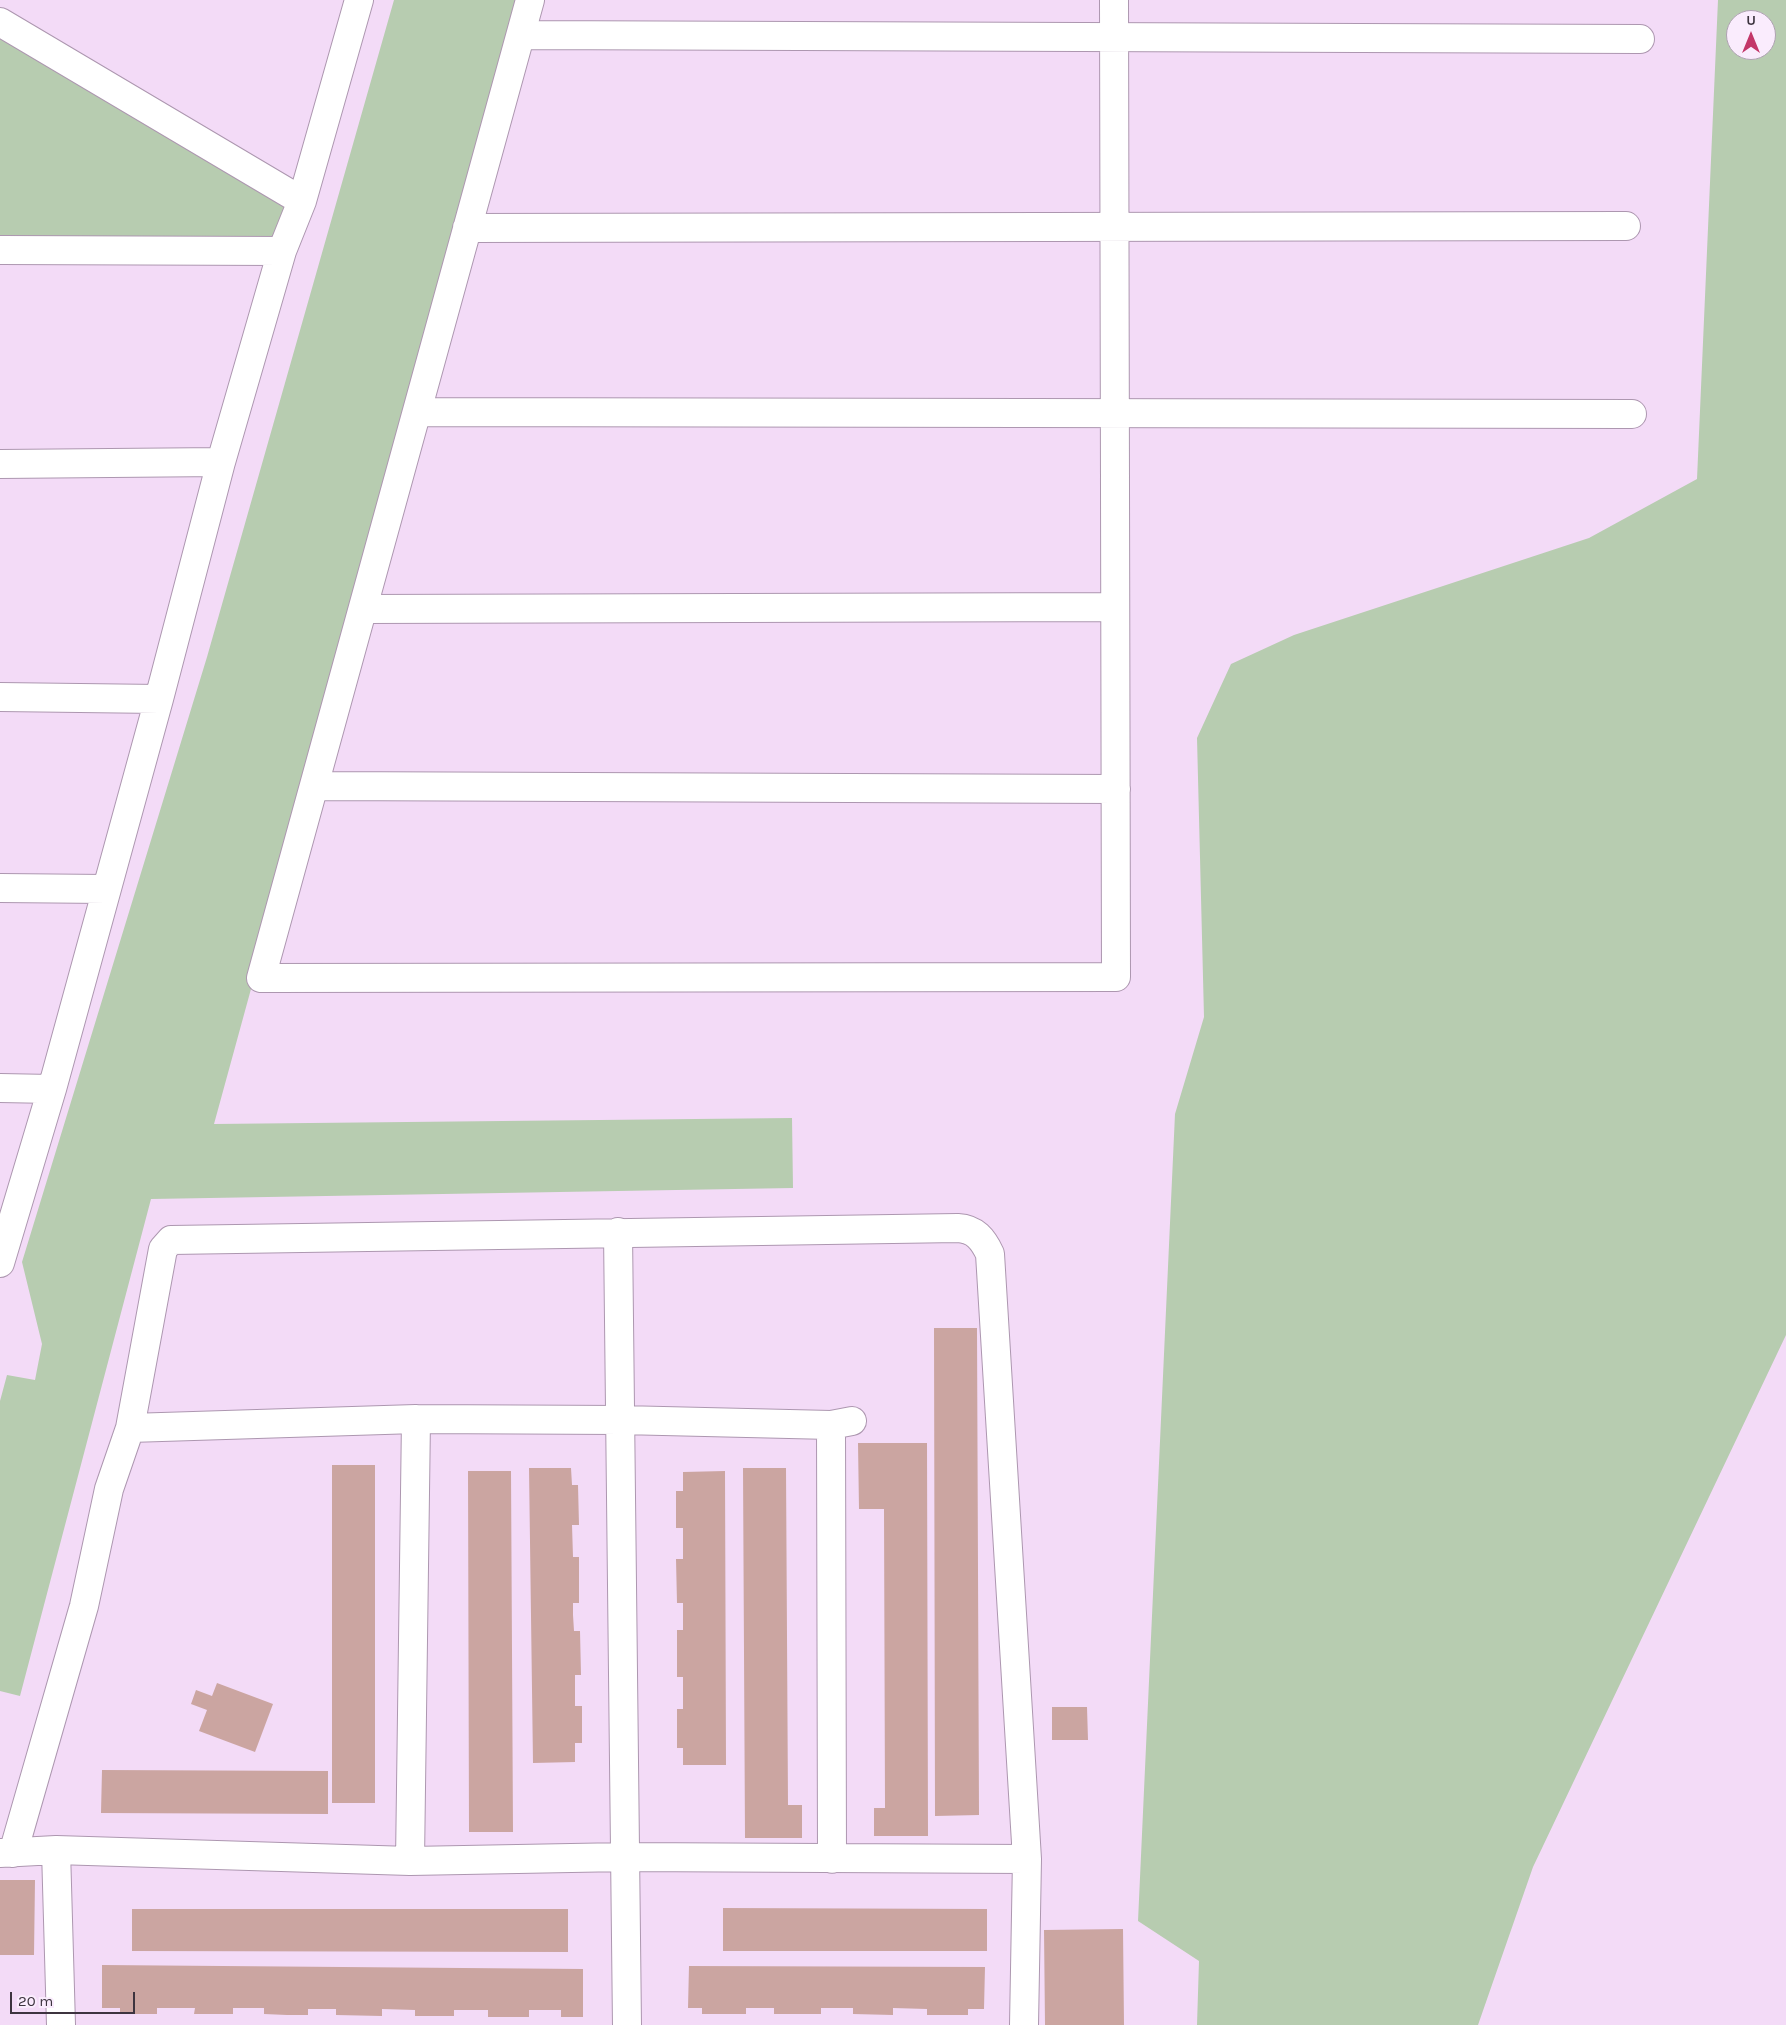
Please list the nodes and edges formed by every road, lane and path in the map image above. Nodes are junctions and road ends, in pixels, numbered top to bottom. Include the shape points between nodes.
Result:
1 (530, 0) edge
2 (1114, 0) edge
3 (356, 2) edge
4 (0, 22) edge
5 (521, 35) junction
6 (1114, 37) junction
7 (1640, 39) dead end
8 (302, 201) junction
9 (1626, 226) dead end
10 (1114, 227) junction
11 (467, 228) junction
12 (0, 250) edge
13 (282, 251) junction
14 (417, 412) junction
15 (1115, 413) junction
16 (1632, 414) dead end
17 (221, 462) junction
18 (0, 464) edge
19 (1115, 607) junction
20 (363, 609) junction
21 (0, 697) edge
22 (159, 699) junction
23 (314, 786) junction
24 (1116, 789) junction
25 (0, 888) edge
26 (106, 889) junction
27 (0, 1088) edge
28 (52, 1089) junction
29 (618, 1232) junction
30 (0, 1263) edge
31 (416, 1419) junction
32 (620, 1420) junction
33 (130, 1428) junction
34 (56, 1850) junction
35 (6, 1853) edge
36 (625, 1857) junction
37 (832, 1860) junction
38 (1027, 1860) junction
39 (410, 1861) junction
40 (61, 2025) edge
41 (627, 2025) edge
42 (1024, 2025) edge

1 - 5 street
2 - 6 street
3 - 8 street
4 - 8 street
5 - 6 street
5 - 11 street
6 - 7 street
6 - 10 street
8 - 13 street
9 - 10 street
10 - 11 street
10 - 15 street
11 - 14 street
12 - 13 street
13 - 17 street
14 - 15 street
14 - 20 street
15 - 16 street
15 - 19 street
17 - 18 street
17 - 22 street
19 - 20 street
19 - 24 street
20 - 23 street
21 - 22 street
22 - 26 street
23 - 24 street
23 - 24 street via 261,978 1116,976
25 - 26 street
26 - 28 street
27 - 28 street
28 - 30 street
29 - 32 street
29 - 33 street via 171,1240 163,1249
29 - 38 street via 967,1228 985,1244 990,1254
31 - 32 street
31 - 33 street
31 - 39 street
32 - 36 street
32 - 37 street via 842,1423
33 - 35 street via 109,1489 84,1606
34 - 35 street
34 - 39 street
34 - 40 street
36 - 37 street
36 - 39 street
36 - 41 street
37 - 38 street
38 - 42 street

